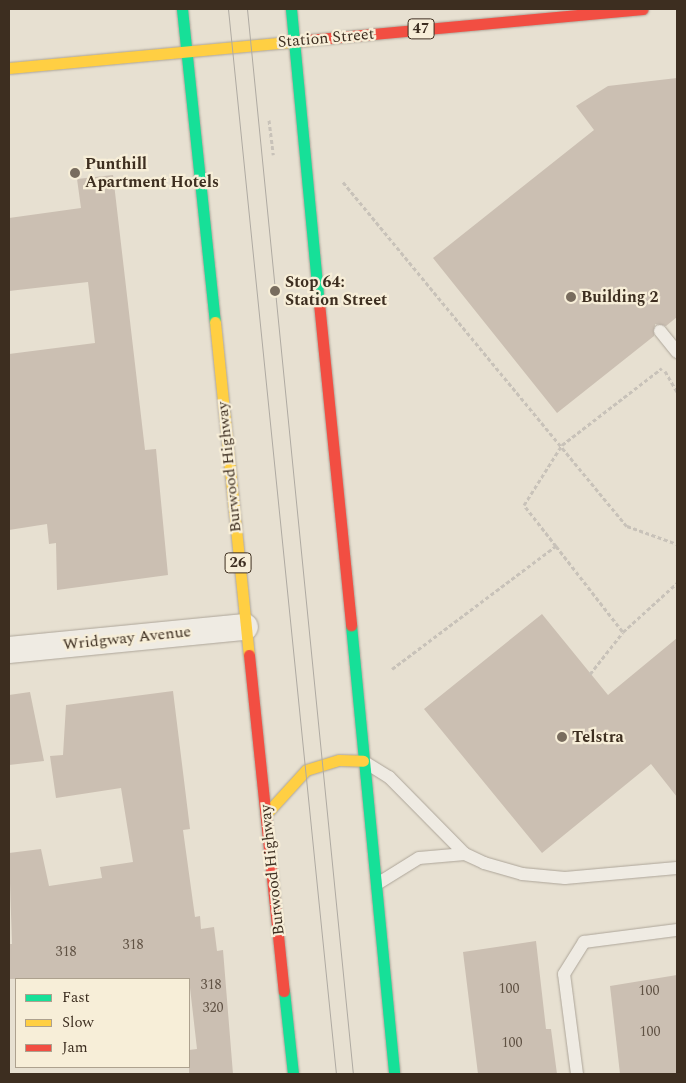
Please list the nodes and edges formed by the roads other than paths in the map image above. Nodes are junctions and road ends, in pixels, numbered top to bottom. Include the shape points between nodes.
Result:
1 (182, 9) edge
2 (291, 9) edge
3 (643, 9) edge
4 (546, 12) edge
5 (294, 41) junction
6 (187, 52) junction
7 (9, 68) edge
8 (660, 331) dead end
9 (677, 352) edge
10 (245, 627) junction
11 (9, 650) edge
12 (363, 761) junction
13 (266, 814) junction
14 (465, 854) junction
15 (677, 868) edge
16 (377, 884) junction
17 (677, 930) edge
18 (293, 1074) edge
19 (394, 1074) edge
20 (577, 1074) edge

1 - 6 main road, Burwood Highway / 26
2 - 5 main road
3 - 4 main road, Station Street / 47
4 - 5 main road, Station Street / 47
5 - 6 main road, Station Street / 47
5 - 12 main road
6 - 7 main road, Station Street / 47
6 - 10 main road, Burwood Highway / 26
8 - 9 lane
10 - 11 street, Wridgway Avenue
10 - 13 main road, Burwood Highway / 26
12 - 13 main road via 339,760 306,770
12 - 14 lane via 389,777
12 - 16 main road
13 - 18 main road, Burwood Highway / 26
14 - 15 lane via 541,876
14 - 16 lane via 419,858
16 - 19 main road
17 - 20 lane via 584,942 564,974

